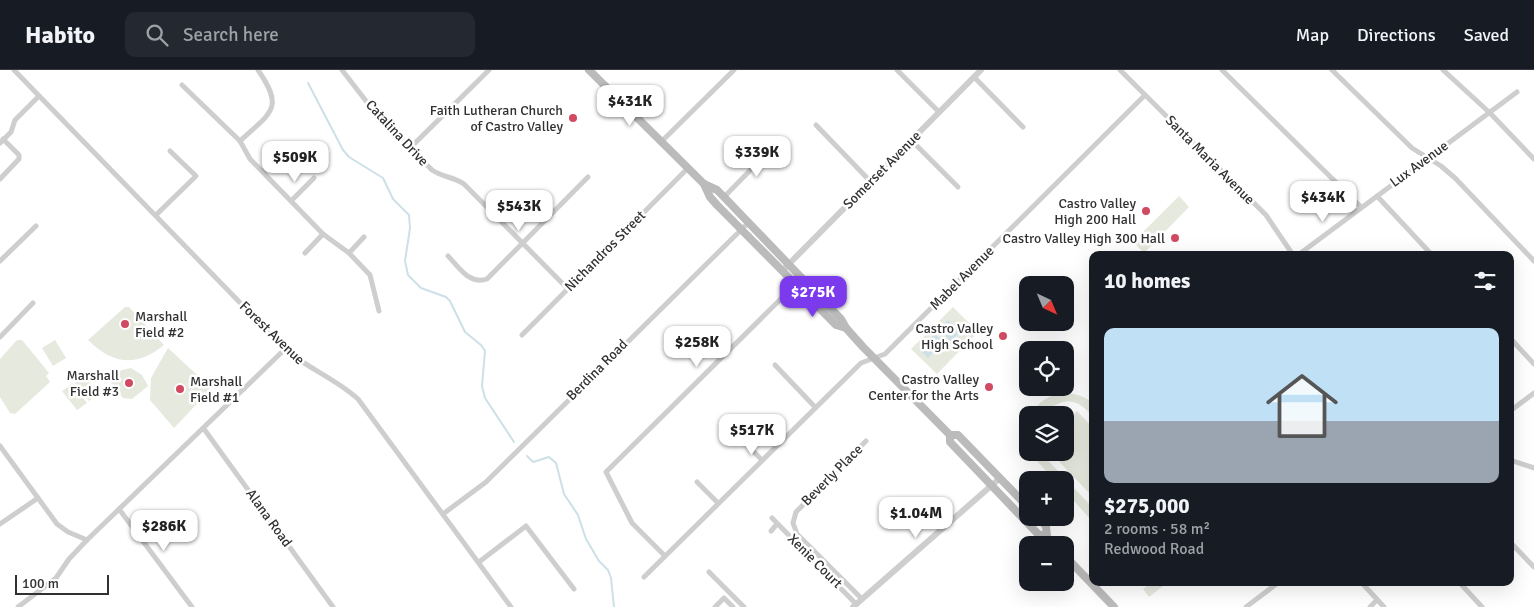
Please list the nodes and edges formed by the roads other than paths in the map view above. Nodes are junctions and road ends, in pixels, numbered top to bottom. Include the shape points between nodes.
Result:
1 (14, 70) edge
2 (258, 70) edge
3 (342, 70) edge
4 (489, 70) edge
5 (589, 70) edge
6 (734, 70) edge
7 (897, 70) edge
8 (981, 70) edge
9 (1120, 70) edge
10 (1222, 70) edge
11 (1332, 70) edge
12 (1443, 70) edge
13 (974, 77) junction
14 (182, 85) dead end
15 (1517, 92) dead end
16 (1145, 95) junction
17 (39, 96) junction
18 (939, 112) junction
19 (1490, 112) junction
20 (816, 125) dead end
21 (1023, 127) dead end
22 (2, 141) edge
23 (240, 141) junction
24 (912, 141) junction
25 (661, 142) junction
26 (774, 146) dead end
27 (410, 148) junction
28 (170, 151) dead end
29 (1428, 158) junction
30 (1534, 159) edge
31 (688, 168) junction
32 (588, 177) dead end
33 (314, 178) dead end
34 (0, 179) edge
35 (870, 181) junction
36 (704, 184) junction
37 (958, 187) dead end
38 (1377, 196) junction
39 (724, 197) junction
40 (291, 201) junction
41 (1361, 207) junction
42 (156, 215) junction
43 (748, 223) junction
44 (36, 226) dead end
45 (741, 229) junction
46 (323, 234) junction
47 (364, 237) dead end
48 (523, 243) junction
49 (1290, 251) edge
50 (1303, 251) edge
51 (1428, 251) edge
52 (305, 252) dead end
53 (349, 253) junction
54 (448, 256) dead end
55 (0, 261) edge
56 (1534, 261) edge
57 (786, 267) junction
58 (802, 278) junction
59 (796, 284) junction
60 (567, 288) junction
61 (33, 304) dead end
62 (379, 312) dead end
63 (846, 328) junction
64 (522, 335) dead end
65 (0, 337) edge
66 (1514, 342) edge
67 (285, 349) junction
68 (874, 358) junction
69 (1534, 364) edge
70 (775, 365) dead end
71 (1534, 393) edge
72 (815, 407) junction
73 (1514, 408) edge
74 (204, 429) junction
75 (950, 435) junction
76 (741, 439) dead end
77 (866, 441) dead end
78 (0, 446) edge
79 (762, 460) junction
80 (1514, 461) edge
81 (1534, 468) edge
82 (1000, 478) junction
83 (697, 482) dead end
84 (992, 486) junction
85 (38, 498) junction
86 (1019, 498) edge
87 (718, 503) junction
88 (119, 509) junction
89 (443, 514) junction
90 (772, 518) dead end
91 (0, 524) edge
92 (777, 524) junction
93 (771, 530) dead end
94 (1044, 536) edge
95 (86, 540) junction
96 (1514, 546) edge
97 (664, 556) junction
98 (479, 562) junction
99 (1074, 565) edge
100 (1534, 567) edge
101 (709, 572) dead end
102 (644, 578) dead end
103 (1089, 581) edge
104 (1094, 586) edge
105 (1274, 586) edge
106 (1365, 586) edge
107 (1463, 586) edge
108 (574, 589) dead end
109 (862, 599) junction
110 (1377, 600) junction
111 (855, 606) edge
112 (18, 607) edge
113 (192, 607) edge
114 (333, 607) edge
115 (512, 607) edge
116 (715, 607) edge
117 (733, 607) edge
118 (744, 607) edge
119 (1114, 607) edge
120 (1246, 607) edge
121 (1370, 607) edge
122 (1384, 607) edge
123 (1482, 607) edge

1 - 17 street, Forest Avenue
2 - 23 street via 272,92 272,108
3 - 27 street, Catalina Drive
4 - 27 street
5 - 25 main road
6 - 25 street
7 - 18 street
8 - 13 street, Somerset Avenue
9 - 16 street, Santa Maria Avenue
10 - 41 street
11 - 29 street via 1404,142
12 - 19 street
13 - 18 street, Somerset Avenue
13 - 21 street
14 - 23 street
15 - 19 street, Lux Avenue
16 - 49 street, Santa Maria Avenue via 1266,215
16 - 68 street, Mabel Avenue via 885,354
17 - 22 street via 16,118 11,132
17 - 42 street, Forest Avenue
18 - 24 street, Somerset Avenue
19 - 29 street, Lux Avenue
19 - 30 street
20 - 35 street
22 - 34 street via 20,159
23 - 40 street via 250,159
24 - 35 street, Somerset Avenue
24 - 37 street
25 - 31 main road
26 - 39 street
27 - 48 street, Catalina Drive via 439,175 464,184
28 - 42 street via 196,176
29 - 38 street, Lux Avenue
29 - 56 street via 1455,178
31 - 36 main road
31 - 60 street, Nichandros Street
32 - 48 street
33 - 40 street
35 - 57 street, Somerset Avenue
36 - 39 main road
36 - 45 main road via 710,198
38 - 41 street, Lux Avenue
38 - 51 street
39 - 43 main road
40 - 46 street
41 - 50 street, Lux Avenue
42 - 67 street, Forest Avenue
43 - 45 street, Berdina Road
43 - 57 main road
44 - 55 street
45 - 57 main road
45 - 89 street, Berdina Road via 486,482
46 - 52 street
46 - 53 street
47 - 53 street
48 - 54 street via 486,279 479,281 472,280
48 - 60 street, Catalina Drive
53 - 62 street via 370,275
57 - 58 main road
57 - 59 main road
58 - 59 street
58 - 63 main road
59 - 63 main road via 836,325
59 - 97 street via 606,472 632,523
60 - 64 street, Nichandros Street
61 - 65 street
63 - 68 main road
66 - 69 street
67 - 74 street
67 - 89 street, Forest Avenue via 301,363 340,383 358,398
68 - 72 street, Mabel Avenue via 861,362
68 - 75 main road
70 - 72 street
71 - 73 street
72 - 79 street, Mabel Avenue
74 - 88 street
74 - 114 street, Alana Road
75 - 82 main road via 958,435
75 - 84 main road via 950,442
76 - 79 street
77 - 109 street, Beverly Place via 796,512 793,522 797,534
78 - 85 street
79 - 87 street, Mabel Avenue
80 - 81 street
82 - 84 street
82 - 86 main road
83 - 87 street
84 - 94 main road via 1038,534
84 - 109 street
85 - 91 street
85 - 95 street via 59,526
87 - 97 street, Mabel Avenue
88 - 95 street
88 - 113 street
89 - 98 street, Forest Avenue
90 - 92 street, Xenie Court
92 - 93 street
92 - 111 street, Xenie Court
95 - 112 street via 56,578
96 - 100 street
97 - 102 street, Mabel Avenue
98 - 108 street via 526,526
98 - 115 street, Forest Avenue
99 - 103 main road
101 - 118 street
104 - 119 main road
105 - 120 street
106 - 110 street
107 - 123 street
109 - 111 street
110 - 121 street
110 - 122 street
116 - 117 street via 724,598

